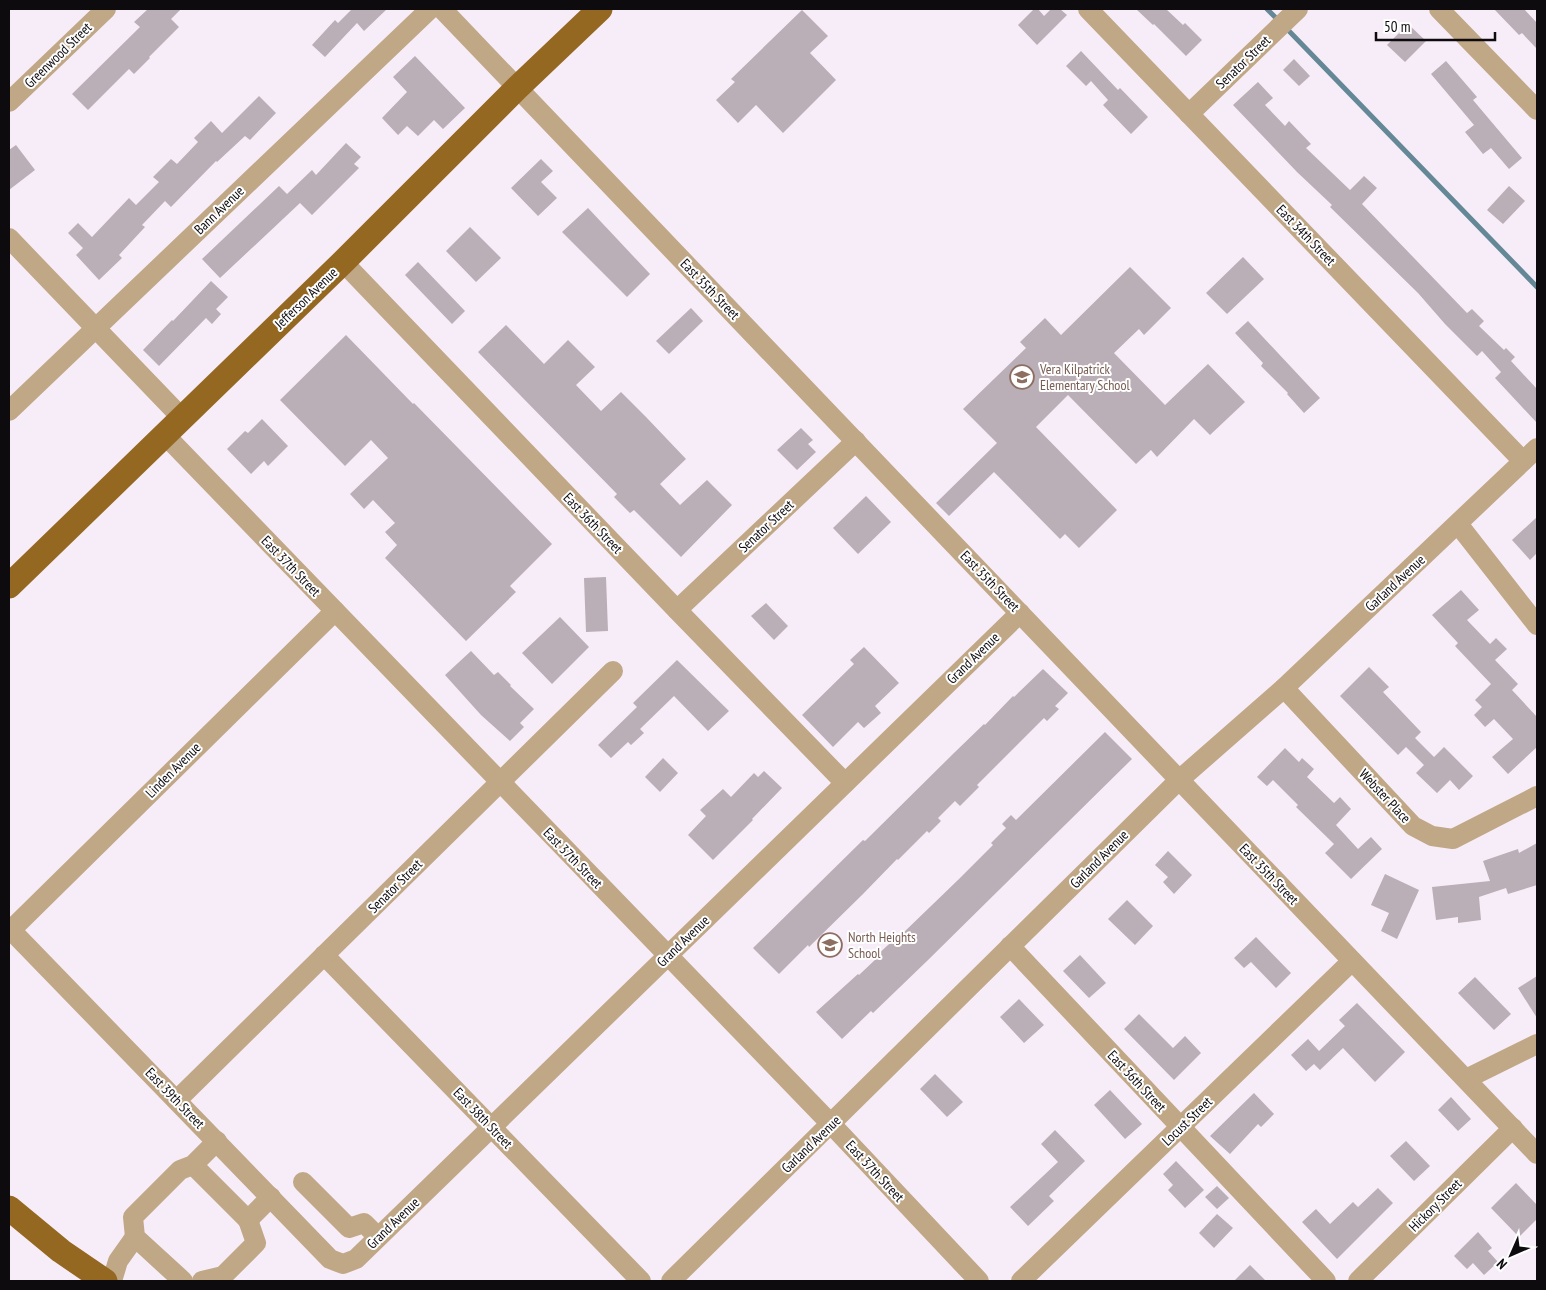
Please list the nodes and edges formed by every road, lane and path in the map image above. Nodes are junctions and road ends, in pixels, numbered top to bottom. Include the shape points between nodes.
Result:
1 (106, 9) edge
2 (430, 9) edge
3 (442, 9) edge
4 (600, 9) edge
5 (1088, 9) edge
6 (1298, 9) edge
7 (1439, 9) edge
8 (517, 88) junction
9 (9, 102) edge
10 (1537, 110) edge
11 (1189, 114) junction
12 (9, 238) edge
13 (343, 262) junction
14 (96, 328) junction
15 (9, 411) edge
16 (182, 418) junction
17 (165, 435) junction
18 (856, 441) junction
19 (1530, 454) edge
20 (1458, 524) junction
21 (9, 586) edge
22 (677, 610) junction
23 (335, 611) junction
24 (1020, 613) junction
25 (1537, 625) edge
26 (613, 671) dead end
27 (1284, 688) junction
28 (1179, 780) junction
29 (500, 782) junction
30 (845, 783) junction
31 (1537, 796) edge
32 (10, 929) edge
33 (1010, 946) junction
34 (324, 955) junction
35 (667, 956) junction
36 (1352, 961) junction
37 (1537, 1044) edge
38 (1466, 1079) junction
39 (177, 1100) junction
40 (831, 1124) junction
41 (1180, 1127) junction
42 (492, 1128) junction
43 (1513, 1128) junction
44 (217, 1141) junction
45 (1537, 1154) edge
46 (193, 1166) junction
47 (303, 1182) dead end
48 (271, 1197) junction
49 (9, 1208) edge
50 (248, 1220) junction
51 (378, 1237) junction
52 (136, 1238) junction
53 (343, 1264) joint
54 (105, 1281) edge
55 (112, 1281) edge
56 (183, 1281) edge
57 (202, 1281) edge
58 (641, 1281) edge
59 (671, 1281) edge
60 (979, 1281) edge
61 (1021, 1281) edge
62 (1326, 1281) edge
63 (1358, 1281) edge

1 - 9 street, Greenwood Street
2 - 14 street, Bann Avenue
3 - 8 street, East 35th Street
4 - 8 main road, Jefferson Avenue
5 - 11 street, East 34th Street
6 - 11 street, Senator Street
7 - 10 street
8 - 13 main road, Jefferson Avenue
8 - 18 street, East 35th Street
11 - 19 street, East 34th Street
12 - 14 street
13 - 16 main road, Jefferson Avenue
13 - 22 street, East 36th Street
14 - 15 street, Bann Avenue
14 - 16 street
16 - 17 main road, Jefferson Avenue
17 - 21 main road, Jefferson Avenue
17 - 23 street, East 37th Street
18 - 22 street, Senator Street
18 - 24 street, East 35th Street
19 - 20 street, Garland Avenue
20 - 25 street
20 - 27 street, Garland Avenue
22 - 30 street, East 36th Street
23 - 29 street, East 37th Street
23 - 32 street, Linden Avenue
24 - 28 street, East 35th Street
24 - 30 street, Grand Avenue
26 - 29 street, Senator Street
27 - 28 street, Garland Avenue
27 - 31 street, Webster Place via 1413,826 1432,836 1453,839
28 - 33 street, Garland Avenue
28 - 36 street, East 35th Street
29 - 34 street, Senator Street
29 - 35 street, East 37th Street
30 - 35 street, Grand Avenue
32 - 39 street, East 39th Street
33 - 40 street, Garland Avenue
33 - 41 street, East 36th Street
34 - 39 street, Senator Street
34 - 42 street, East 38th Street
35 - 40 street, East 37th Street
35 - 42 street, Grand Avenue
36 - 38 street, East 35th Street
36 - 41 street, Locust Street
37 - 38 street
38 - 43 street, East 35th Street
39 - 44 street, East 39th Street
40 - 59 street, Garland Avenue
40 - 60 street, East 37th Street
41 - 61 street, Locust Street
41 - 62 street, East 36th Street
42 - 51 street, Grand Avenue
42 - 58 street, East 38th Street
43 - 45 street, East 35th Street
43 - 63 street, Hickory Street
44 - 46 street
44 - 48 street, East 39th Street
46 - 50 street
46 - 52 street via 180,1170 133,1217
47 - 51 street via 349,1228 364,1223
48 - 50 street
48 - 53 street, East 39th Street via 330,1259
49 - 54 main road via 61,1251
50 - 57 street via 256,1244 223,1276
51 - 53 street, Grand Avenue via 356,1259
52 - 55 street via 118,1261
52 - 56 street

